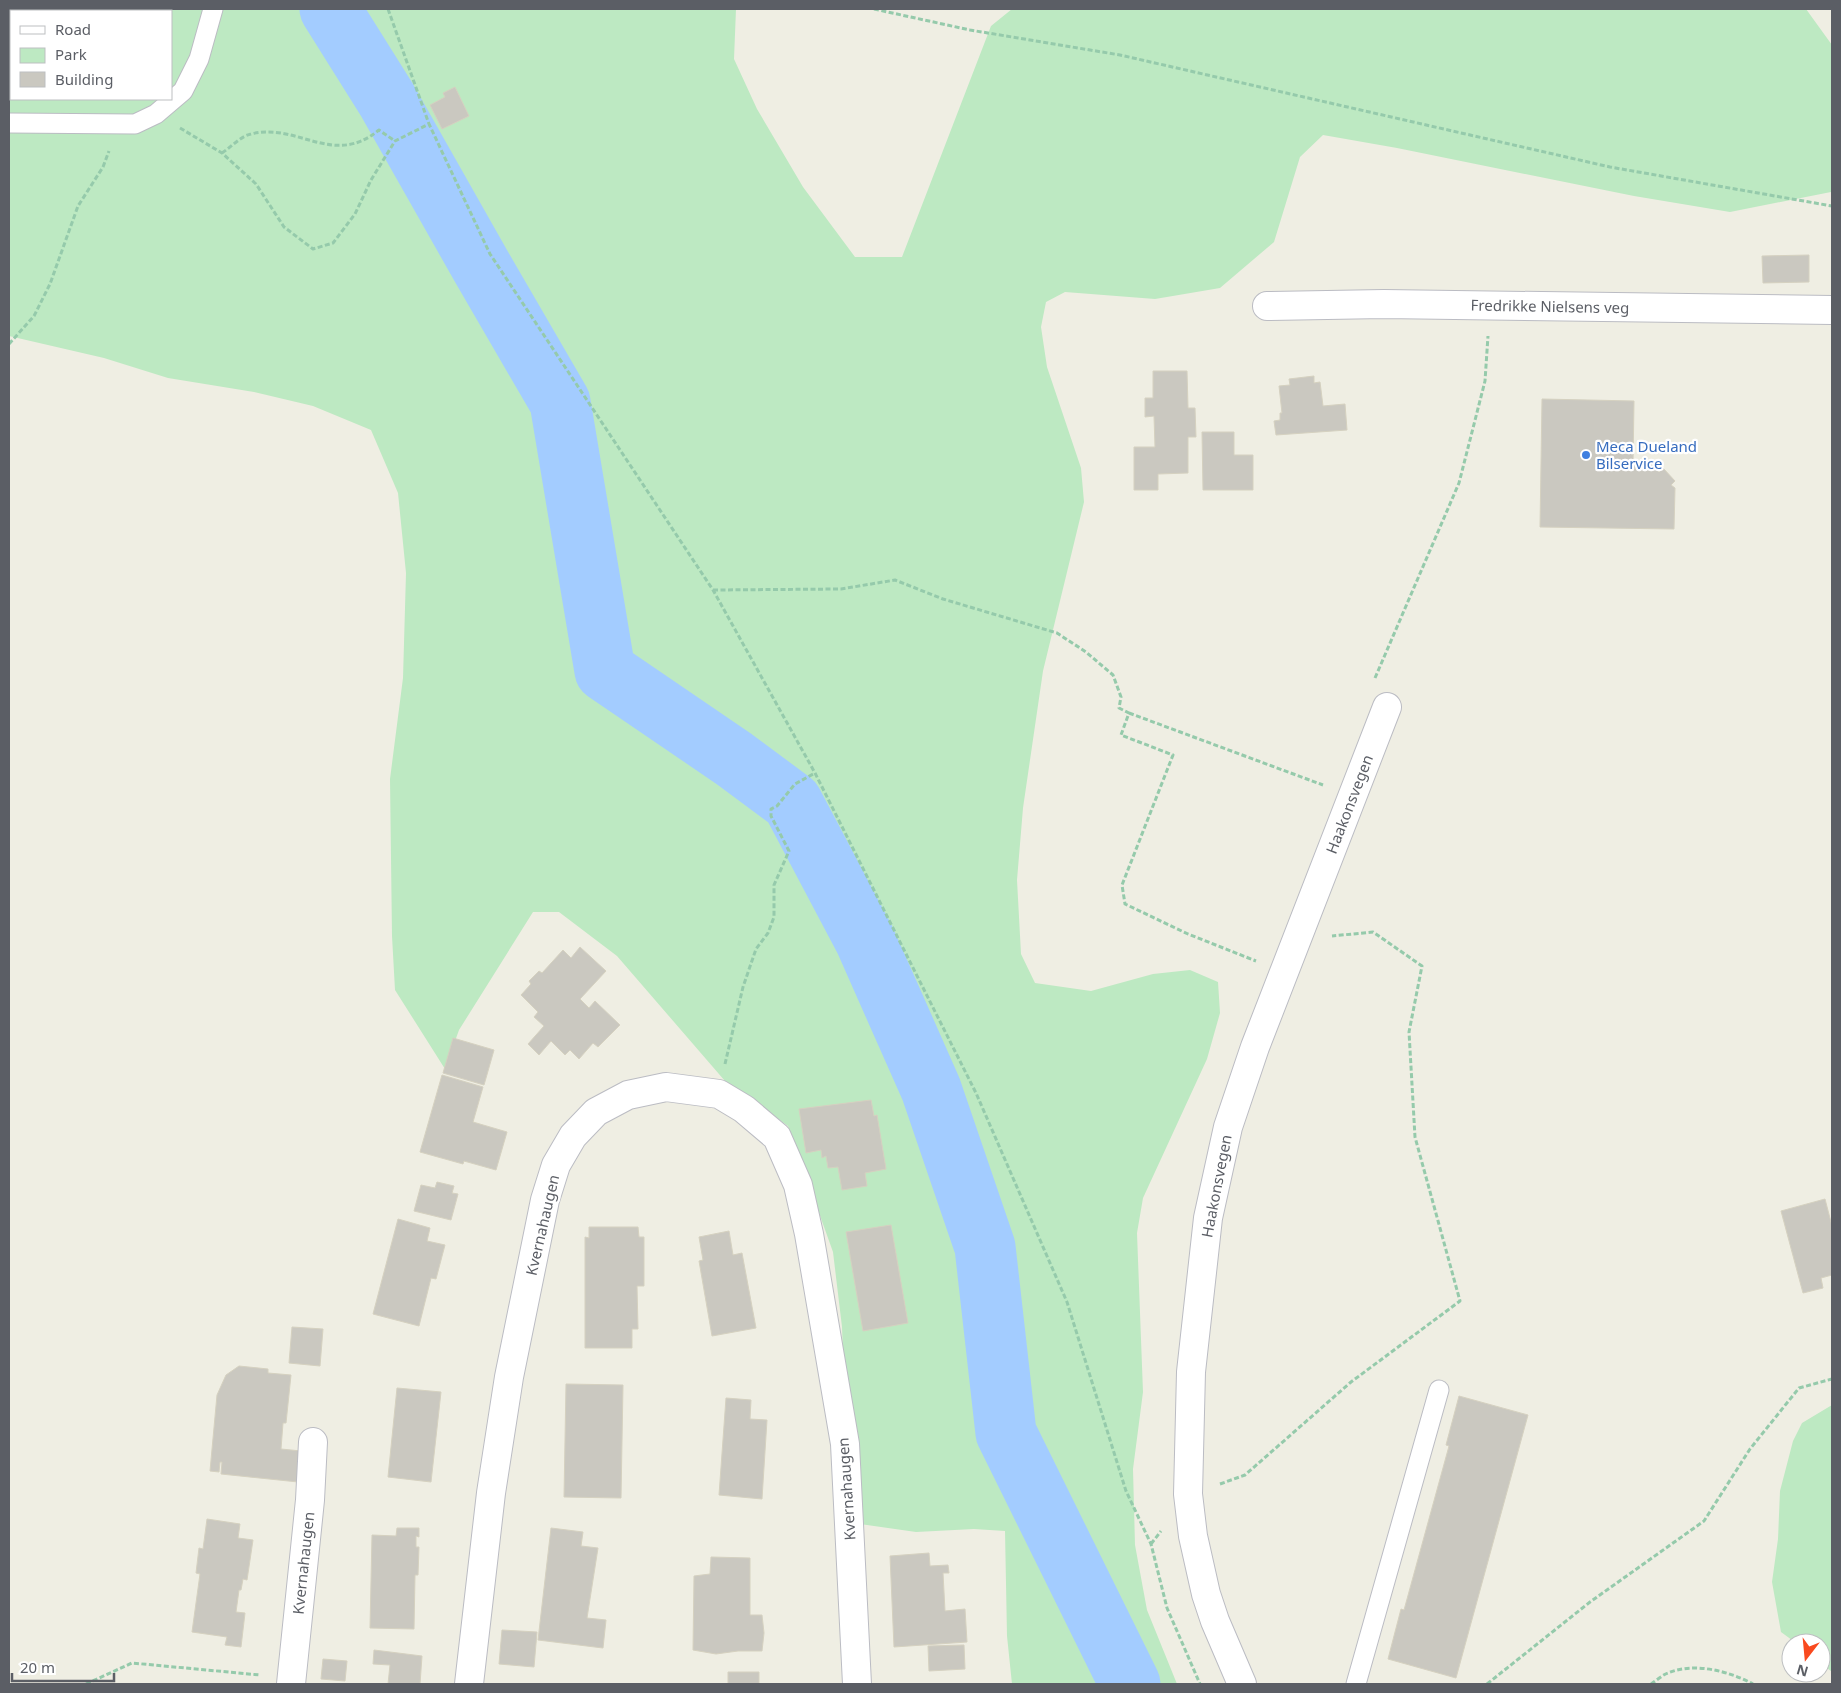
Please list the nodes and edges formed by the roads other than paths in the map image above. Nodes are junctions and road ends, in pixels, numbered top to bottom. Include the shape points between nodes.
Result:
1 (213, 9) edge
2 (9, 123) edge
3 (1267, 306) dead end
4 (1832, 310) edge
5 (1387, 707) dead end
6 (1439, 1390) dead end
7 (313, 1442) dead end
8 (291, 1681) edge
9 (469, 1684) edge
10 (857, 1684) edge
11 (1242, 1684) edge
12 (1356, 1684) edge

1 - 2 lane via 200,59 183,91 156,114 135,124
3 - 4 street, Fredrikke Nielsens veg via 1384,304
5 - 11 street, Haakonsvegen via 1240,1091 1215,1179 1202,1259 1191,1372 1188,1494 1193,1536 1206,1594
6 - 12 lane
7 - 8 street, Kvernahaugen
9 - 10 street, Kvernahaugen via 490,1493 545,1200 556,1165 573,1136 596,1112 628,1095 666,1087 719,1094 744,1108 777,1138 798,1186 845,1444

